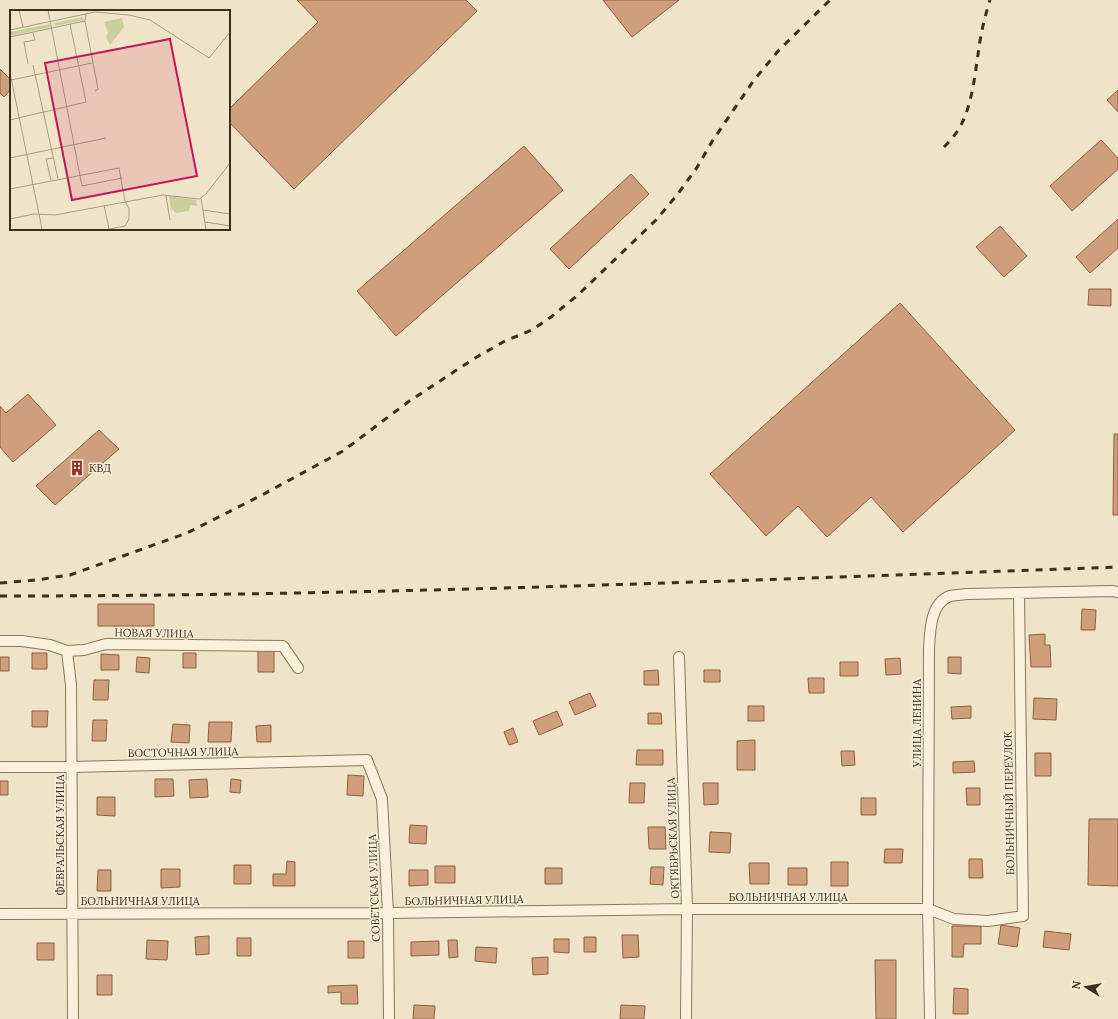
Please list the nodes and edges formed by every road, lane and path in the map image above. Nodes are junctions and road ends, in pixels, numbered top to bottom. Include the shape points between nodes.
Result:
1 (1115, 591) edge
2 (1019, 593) junction
3 (0, 641) edge
4 (67, 651) junction
5 (679, 657) dead end
6 (298, 668) dead end
7 (367, 760) joint
8 (0, 767) edge
9 (72, 767) junction
10 (687, 909) junction
11 (928, 909) junction
12 (72, 913) junction
13 (388, 913) junction
14 (0, 914) edge
15 (73, 1019) edge
16 (389, 1019) edge
17 (686, 1019) edge
18 (930, 1019) edge

1 - 2 street, УЛИЦА ЛЕНИНА
2 - 11 street, УЛИЦА ЛЕНИНА via 966,594 949,597 939,604 932,617 929,649
2 - 11 street, БОЛЬНИЧНЫЙ ПЕРЕУЛОК via 1023,916 988,921 954,919
3 - 4 street, НОВАЯ УЛИЦА via 50,645
4 - 6 street, НОВАЯ УЛИЦА via 84,650 106,644 283,646
4 - 9 street, ФЕВРАЛЬСКАЯ УЛИЦА via 71,685
5 - 10 street, ОКТЯБРЬСКАЯ УЛИЦА
7 - 9 street, ВОСТОЧНАЯ УЛИЦА
7 - 13 street, СОВЕТСКАЯ УЛИЦА via 382,799
8 - 9 street, ВОСТОЧНАЯ УЛИЦА
9 - 12 street, ФЕВРАЛЬСКАЯ УЛИЦА
10 - 11 street, БОЛЬНИЧНАЯ УЛИЦА
10 - 13 street, БОЛЬНИЧНАЯ УЛИЦА
10 - 17 street, ОКТЯБРЬСКАЯ УЛИЦА
11 - 18 street, УЛИЦА ЛЕНИНА
12 - 13 street, БОЛЬНИЧНАЯ УЛИЦА
12 - 14 street, БОЛЬНИЧНАЯ УЛИЦА
12 - 15 street, ФЕВРАЛЬСКАЯ УЛИЦА
13 - 16 street, СОВЕТСКАЯ УЛИЦА

